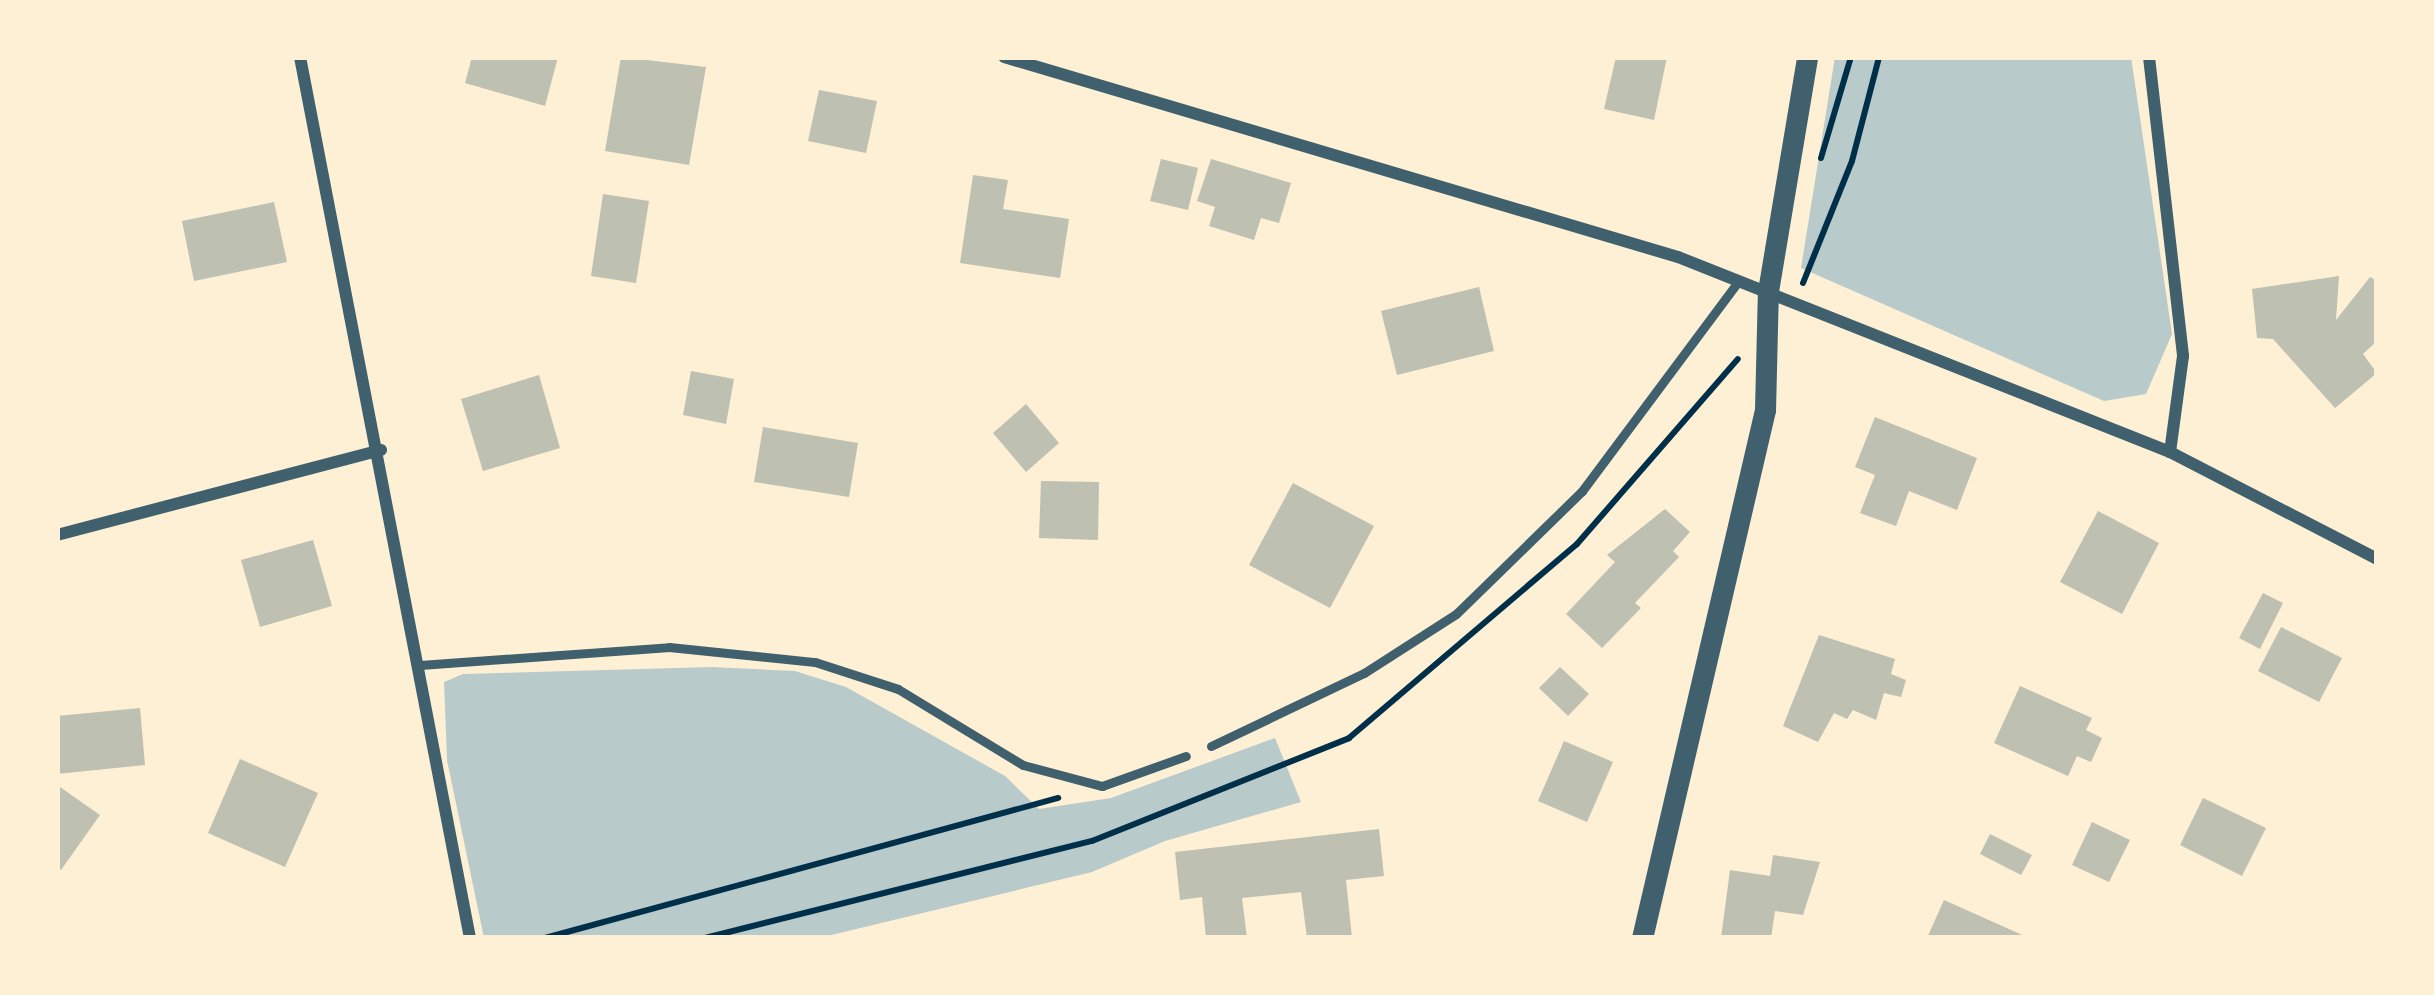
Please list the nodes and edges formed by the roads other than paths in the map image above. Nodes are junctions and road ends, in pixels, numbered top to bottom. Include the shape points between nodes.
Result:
1 (300, 57) edge
2 (1004, 57) edge
3 (1807, 57) edge
4 (2149, 57) edge
5 (1739, 280) junction
6 (1768, 291) junction
7 (381, 450) junction
8 (2170, 452) junction
9 (57, 535) edge
10 (2377, 559) edge
11 (420, 664) junction
12 (1211, 746) dead end
13 (1186, 756) dead end
14 (470, 938) edge
15 (1642, 938) edge

1 - 7 street
2 - 5 street
3 - 6 street
4 - 8 street via 2183,356
5 - 6 street
5 - 12 lane via 1582,491 1456,614 1364,673
6 - 8 street
6 - 15 street via 1766,410
7 - 9 street
7 - 11 street
8 - 10 street
11 - 13 lane via 669,647 815,662 898,689 1023,764 1102,785
11 - 14 street

